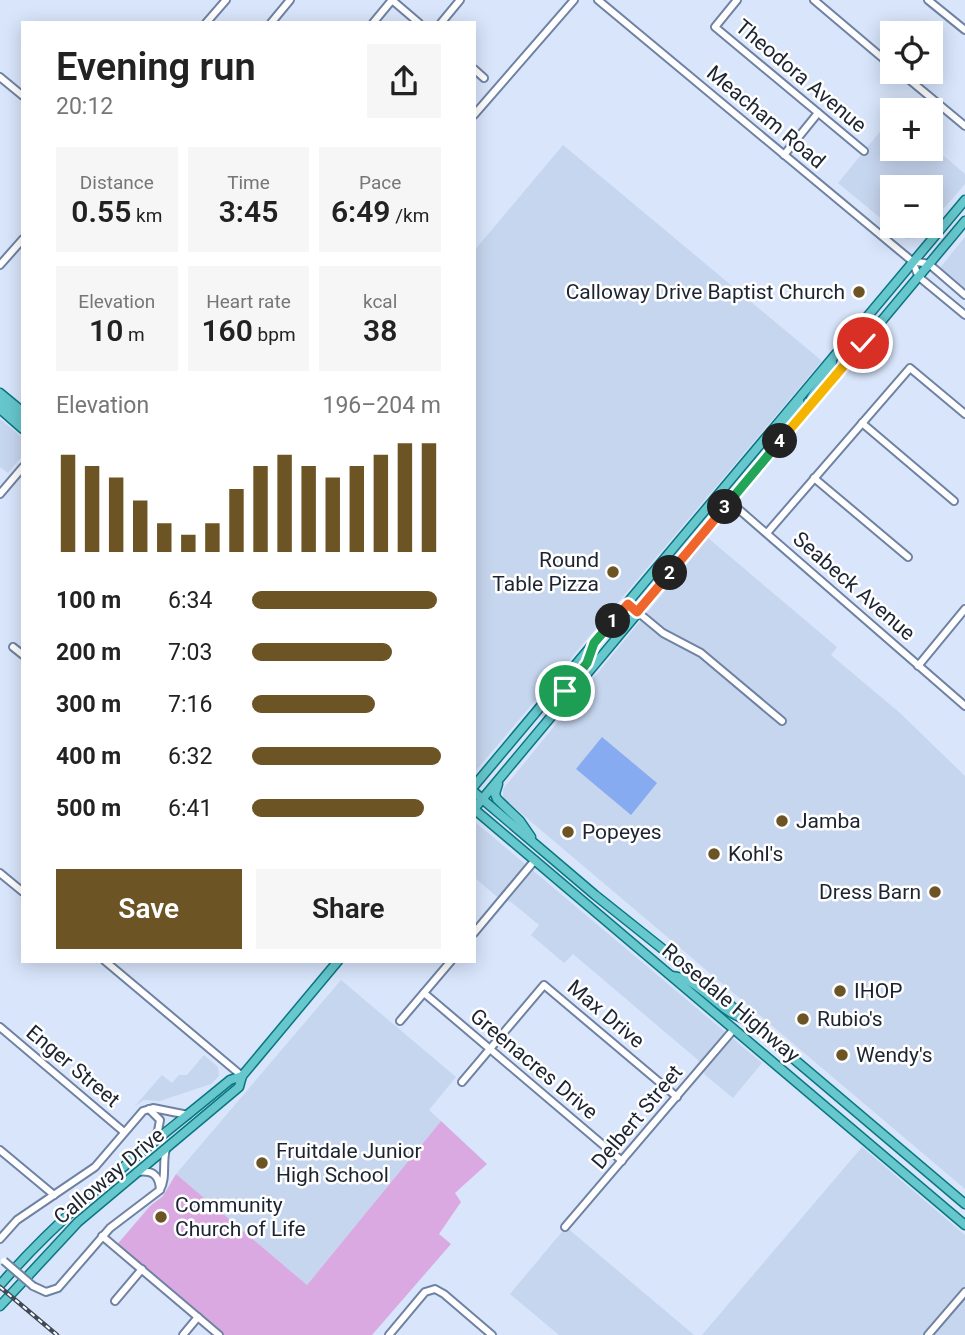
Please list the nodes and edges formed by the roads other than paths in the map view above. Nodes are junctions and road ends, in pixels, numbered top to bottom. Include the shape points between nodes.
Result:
1 (290, 0) edge
2 (391, 0) edge
3 (460, 0) edge
4 (574, 0) edge
5 (598, 0) edge
6 (737, 0) edge
7 (814, 0) edge
8 (929, 0) edge
9 (223, 1) edge
10 (208, 21) edge
11 (273, 21) edge
12 (375, 21) edge
13 (417, 21) edge
14 (443, 21) edge
15 (965, 30) edge
16 (880, 56) edge
17 (476, 71) edge
18 (484, 78) dead end
19 (1, 80) edge
20 (914, 84) edge
21 (21, 95) edge
22 (818, 113) junction
23 (476, 114) edge
24 (965, 126) edge
25 (864, 151) dead end
26 (784, 155) junction
27 (965, 200) edge
28 (965, 221) edge
29 (21, 241) edge
30 (912, 261) junction
31 (929, 264) junction
32 (0, 265) edge
33 (919, 276) junction
34 (965, 295) edge
35 (965, 315) edge
36 (832, 359) junction
37 (0, 393) edge
38 (799, 399) junction
39 (0, 401) edge
40 (0, 409) edge
41 (807, 409) junction
42 (21, 410) edge
43 (963, 410) edge
44 (21, 418) edge
45 (862, 423) junction
46 (21, 427) edge
47 (773, 449) junction
48 (21, 469) edge
49 (814, 478) junction
50 (720, 493) junction
51 (0, 494) edge
52 (954, 501) dead end
53 (729, 502) junction
54 (766, 533) junction
55 (908, 556) dead end
56 (628, 604) junction
57 (965, 609) edge
58 (637, 612) junction
59 (594, 643) junction
60 (13, 647) dead end
61 (21, 653) edge
62 (918, 666) junction
63 (564, 700) junction
64 (965, 706) edge
65 (782, 721) dead end
66 (501, 778) junction
67 (476, 784) edge
68 (476, 794) edge
69 (482, 799) junction
70 (476, 806) edge
71 (476, 811) edge
72 (542, 850) junction
73 (535, 860) junction
74 (0, 873) edge
75 (21, 890) edge
76 (476, 931) edge
77 (107, 963) edge
78 (336, 963) edge
79 (449, 963) edge
80 (672, 976) junction
81 (424, 993) junction
82 (748, 1020) junction
83 (400, 1021) dead end
84 (0, 1027) edge
85 (734, 1029) junction
86 (490, 1049) junction
87 (242, 1076) junction
88 (462, 1082) dead end
89 (677, 1097) junction
90 (148, 1108) junction
91 (188, 1115) junction
92 (124, 1132) junction
93 (149, 1145) junction
94 (166, 1149) junction
95 (0, 1150) edge
96 (622, 1161) junction
97 (135, 1172) junction
98 (160, 1190) junction
99 (54, 1195) junction
100 (965, 1204) edge
101 (965, 1224) edge
102 (565, 1227) dead end
103 (102, 1236) junction
104 (0, 1238) edge
105 (2, 1259) edge
106 (142, 1269) junction
107 (0, 1285) edge
108 (965, 1292) edge
109 (115, 1301) dead end
110 (0, 1306) edge
111 (198, 1317) junction
112 (183, 1335) edge
113 (219, 1335) edge
114 (389, 1335) edge
115 (492, 1335) edge
116 (928, 1335) edge

1 - 11 street
2 - 12 street
2 - 13 street
3 - 14 street
4 - 23 street
5 - 26 street, Meacham Road
6 - 22 street, Theodora Avenue via 715,27
7 - 16 street
8 - 15 street
9 - 10 street
17 - 18 street
19 - 21 street
20 - 24 street
22 - 25 street, Theodora Avenue
22 - 26 street
26 - 30 street, Meacham Road
27 - 30 main road
28 - 31 main road
29 - 32 street
30 - 31 street, Meacham Road
30 - 33 street, Meacham Road
30 - 36 main road
31 - 33 main road
31 - 34 street
33 - 35 street, Meacham Road
33 - 41 main road
36 - 38 main road
36 - 41 main road via 830,372
37 - 42 main road
38 - 47 main road via 800,405
38 - 50 main road
39 - 44 main road
40 - 46 main road
41 - 47 main road
43 - 45 street via 910,368
45 - 49 street
45 - 52 street
47 - 53 main road
48 - 51 street
49 - 54 street
49 - 55 street
50 - 53 street, Seabeck Avenue
50 - 56 main road
53 - 54 street, Seabeck Avenue
53 - 58 main road
54 - 62 street, Seabeck Avenue
56 - 58 street
56 - 59 main road
57 - 62 street
58 - 63 main road
58 - 65 street via 663,633 701,653
59 - 63 main road via 587,663 567,685
59 - 67 main road
60 - 61 street
62 - 64 street, Seabeck Avenue
63 - 66 main road
66 - 69 main road
66 - 72 main road via 497,799
68 - 69 main road, Rosedale Highway
69 - 70 main road
69 - 72 main road, Rosedale Highway
71 - 73 main road, Rosedale Highway
72 - 82 main road, Rosedale Highway
73 - 76 street
73 - 80 main road, Rosedale Highway
74 - 75 street
77 - 87 street
78 - 87 main road, Calloway Drive
79 - 81 street
80 - 82 main road via 688,980 723,1009
80 - 85 main road, Rosedale Highway
81 - 83 street
81 - 86 street, Greenacres Drive
82 - 100 main road, Rosedale Highway
84 - 92 street, Enger Street
85 - 89 street, Delbert Street
85 - 101 main road, Rosedale Highway
86 - 88 street
86 - 89 street, Max Drive via 544,985
86 - 96 street, Greenacres Drive
87 - 91 main road, Calloway Drive via 230,1080
87 - 94 main road, Calloway Drive via 239,1087
89 - 96 street, Delbert Street
90 - 91 street
90 - 92 street
90 - 93 street via 160,1120
91 - 93 main road, Calloway Drive
92 - 99 street via 95,1167
93 - 107 main road, Calloway Drive via 67,1214
94 - 97 main road, Calloway Drive
94 - 98 street
95 - 99 street
96 - 102 street, Delbert Street
97 - 98 street via 155,1174
97 - 110 main road, Calloway Drive via 78,1222
98 - 103 street
99 - 104 street
103 - 105 street, bridge via 58,1288 46,1292
103 - 106 street
106 - 109 street
106 - 111 street
108 - 116 street
111 - 112 street
111 - 113 street
114 - 115 street via 425,1292 435,1289

